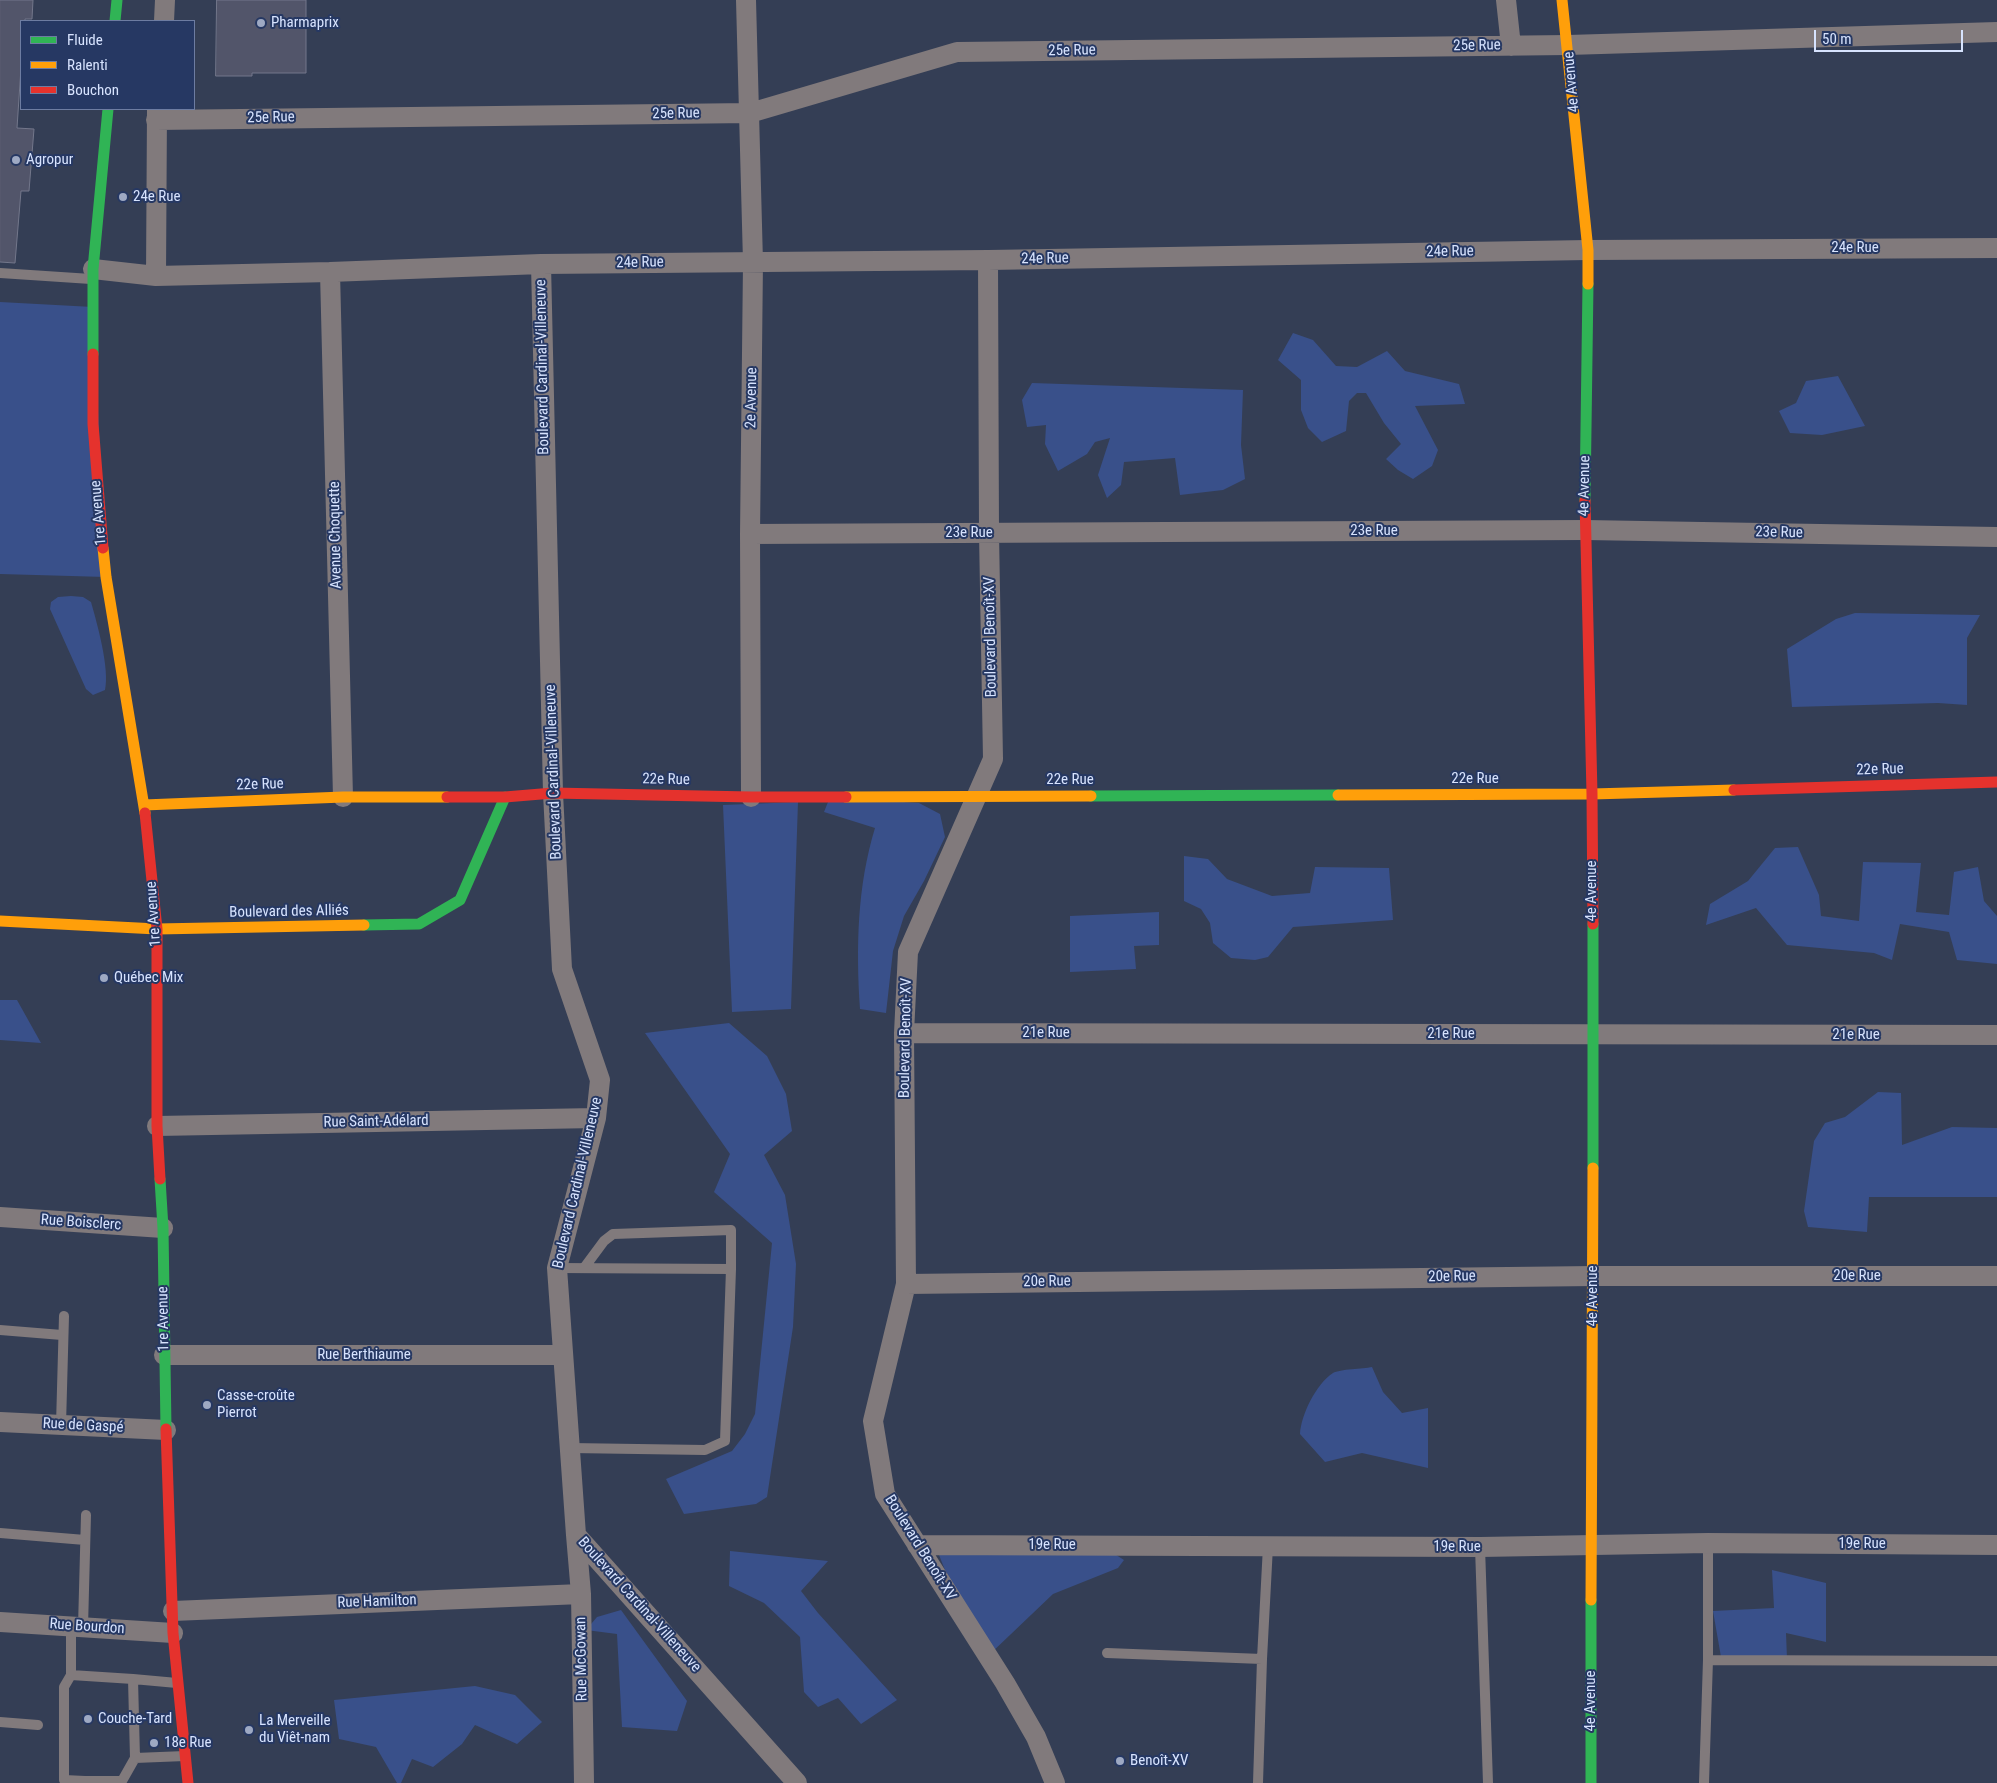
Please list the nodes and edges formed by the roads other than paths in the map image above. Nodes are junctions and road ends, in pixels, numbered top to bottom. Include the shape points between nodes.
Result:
1 (117, 0) edge
2 (165, 0) edge
3 (746, 0) edge
4 (1506, 0) edge
5 (1562, 0) edge
6 (115, 20) edge
7 (164, 20) edge
8 (1997, 32) edge
9 (1568, 45) junction
10 (1511, 46) junction
11 (108, 110) edge
12 (750, 113) junction
13 (157, 114) edge
14 (1997, 248) edge
15 (1588, 250) junction
16 (988, 260) junction
17 (753, 262) junction
18 (541, 264) junction
19 (330, 272) junction
20 (0, 273) edge
21 (93, 274) junction
22 (156, 276) junction
23 (1585, 530) junction
24 (989, 533) junction
25 (750, 534) junction
26 (1997, 537) edge
27 (1997, 782) edge
28 (553, 793) junction
29 (1592, 794) junction
30 (976, 795) junction
31 (343, 797) junction
32 (506, 797) junction
33 (751, 797) junction
34 (144, 805) junction
35 (0, 921) edge
36 (158, 929) junction
37 (904, 1033) junction
38 (1593, 1034) junction
39 (1997, 1035) edge
40 (596, 1118) junction
41 (157, 1126) junction
42 (0, 1217) edge
43 (163, 1228) junction
44 (557, 1268) junction
45 (584, 1268) junction
46 (730, 1269) junction
47 (1594, 1276) junction
48 (1997, 1276) edge
49 (906, 1284) junction
50 (64, 1316) dead end
51 (0, 1330) edge
52 (62, 1335) junction
53 (164, 1355) junction
54 (563, 1355) junction
55 (0, 1422) edge
56 (61, 1425) junction
57 (166, 1430) junction
58 (570, 1448) junction
59 (86, 1515) dead end
60 (0, 1533) edge
61 (576, 1535) junction
62 (86, 1540) junction
63 (1708, 1543) junction
64 (917, 1545) junction
65 (1997, 1545) edge
66 (1268, 1546) junction
67 (1592, 1546) junction
68 (1480, 1547) junction
69 (581, 1594) junction
70 (173, 1611) junction
71 (0, 1622) edge
72 (77, 1627) junction
73 (173, 1633) junction
74 (1107, 1653) dead end
75 (1262, 1659) junction
76 (1708, 1660) junction
77 (1997, 1662) edge
78 (71, 1675) junction
79 (133, 1679) junction
80 (178, 1683) junction
81 (0, 1722) edge
82 (38, 1724) dead end
83 (185, 1756) junction
84 (135, 1758) junction
85 (85, 1782) edge
86 (188, 1783) edge
87 (584, 1783) edge
88 (797, 1783) edge
89 (1055, 1783) edge
90 (1258, 1783) edge
91 (1488, 1783) edge
92 (1590, 1783) edge
93 (1704, 1783) edge

1 - 6 street
2 - 7 street
3 - 12 street, 2e Avenue
4 - 10 street
5 - 9 street, 4e Avenue
8 - 9 street, 25e Rue
9 - 10 street, 25e Rue
9 - 15 street, 4e Avenue
10 - 12 street, 25e Rue via 957,52
11 - 21 street, 1re Avenue
12 - 13 street, 25e Rue
12 - 17 street, 2e Avenue
13 - 22 street
14 - 15 street, 24e Rue
15 - 16 street, 24e Rue
15 - 23 street, 4e Avenue
16 - 17 street, 24e Rue
16 - 24 street, Boulevard Benoît-XV
17 - 18 street, 24e Rue
17 - 25 street, 2e Avenue
18 - 19 street, 24e Rue
18 - 28 street, Boulevard Cardinal-Villeneuve
19 - 22 street, 24e Rue
19 - 31 street, Avenue Choquette
20 - 21 lane
21 - 22 street, 24e Rue
21 - 34 street, 1re Avenue via 93,424 98,502 106,577
23 - 24 street, 23e Rue
23 - 26 street, 23e Rue
23 - 29 street, 4e Avenue
24 - 25 street, 23e Rue
24 - 30 street, Boulevard Benoît-XV via 993,759
25 - 33 street, 2e Avenue
27 - 29 street, 22e Rue
28 - 32 street, 22e Rue
28 - 33 street, 22e Rue
28 - 40 street, Boulevard Cardinal-Villeneuve via 562,969 600,1080
29 - 30 street, 22e Rue
29 - 38 street, 4e Avenue
30 - 33 street, 22e Rue
30 - 37 street, Boulevard Benoît-XV via 908,952
31 - 32 street, 22e Rue
31 - 34 street, 22e Rue
32 - 36 street, Boulevard des Alliés via 460,900 419,924
34 - 36 street, 1re Avenue
35 - 36 street, Boulevard des Alliés
36 - 41 street, 1re Avenue
37 - 38 street, 21e Rue
37 - 49 street, Boulevard Benoît-XV
38 - 39 street, 21e Rue
38 - 47 street, 4e Avenue
40 - 41 street, Rue Saint-Adélard
40 - 44 street, Boulevard Cardinal-Villeneuve
41 - 43 street, 1re Avenue
42 - 43 street, Rue Boisclerc
43 - 53 street, 1re Avenue
44 - 45 lane
44 - 54 street, Boulevard Cardinal-Villeneuve
45 - 46 lane
45 - 46 lane via 604,1241 614,1234 731,1230
46 - 58 lane via 725,1441 705,1450
47 - 48 street, 20e Rue
47 - 49 street, 20e Rue
47 - 67 street, 4e Avenue
49 - 64 street, Boulevard Benoît-XV via 873,1421 885,1494
50 - 52 lane
51 - 52 lane
52 - 56 lane
53 - 54 street, Rue Berthiaume
53 - 57 street, 1re Avenue
54 - 58 street, Boulevard Cardinal-Villeneuve
55 - 56 street, Rue de Gaspé
56 - 57 street, Rue de Gaspé
57 - 70 street, 1re Avenue
58 - 61 street, Boulevard Cardinal-Villeneuve
59 - 62 lane
60 - 62 lane
61 - 69 street, Rue McGowan
61 - 88 street, Boulevard Cardinal-Villeneuve
62 - 72 lane
63 - 65 street, 19e Rue
63 - 67 street, 19e Rue
63 - 76 lane
64 - 66 street, 19e Rue
64 - 89 street, Boulevard Benoît-XV via 1005,1683 1036,1737
66 - 68 street, 19e Rue
66 - 75 lane
67 - 68 street, 19e Rue
67 - 92 street, 4e Avenue
68 - 91 lane
69 - 70 street, Rue Hamilton
69 - 87 street, Rue McGowan
70 - 73 street, 1re Avenue
71 - 72 street, Rue Bourdon
72 - 73 street, Rue Bourdon
72 - 78 lane
73 - 80 street, 1re Avenue
74 - 75 lane
75 - 90 lane
76 - 77 lane
76 - 93 lane
78 - 79 lane
78 - 85 lane via 64,1687 64,1780
79 - 80 lane
79 - 84 lane
80 - 83 street, 1re Avenue
81 - 82 lane
83 - 84 lane
83 - 86 street, 1re Avenue
84 - 85 lane via 122,1782

